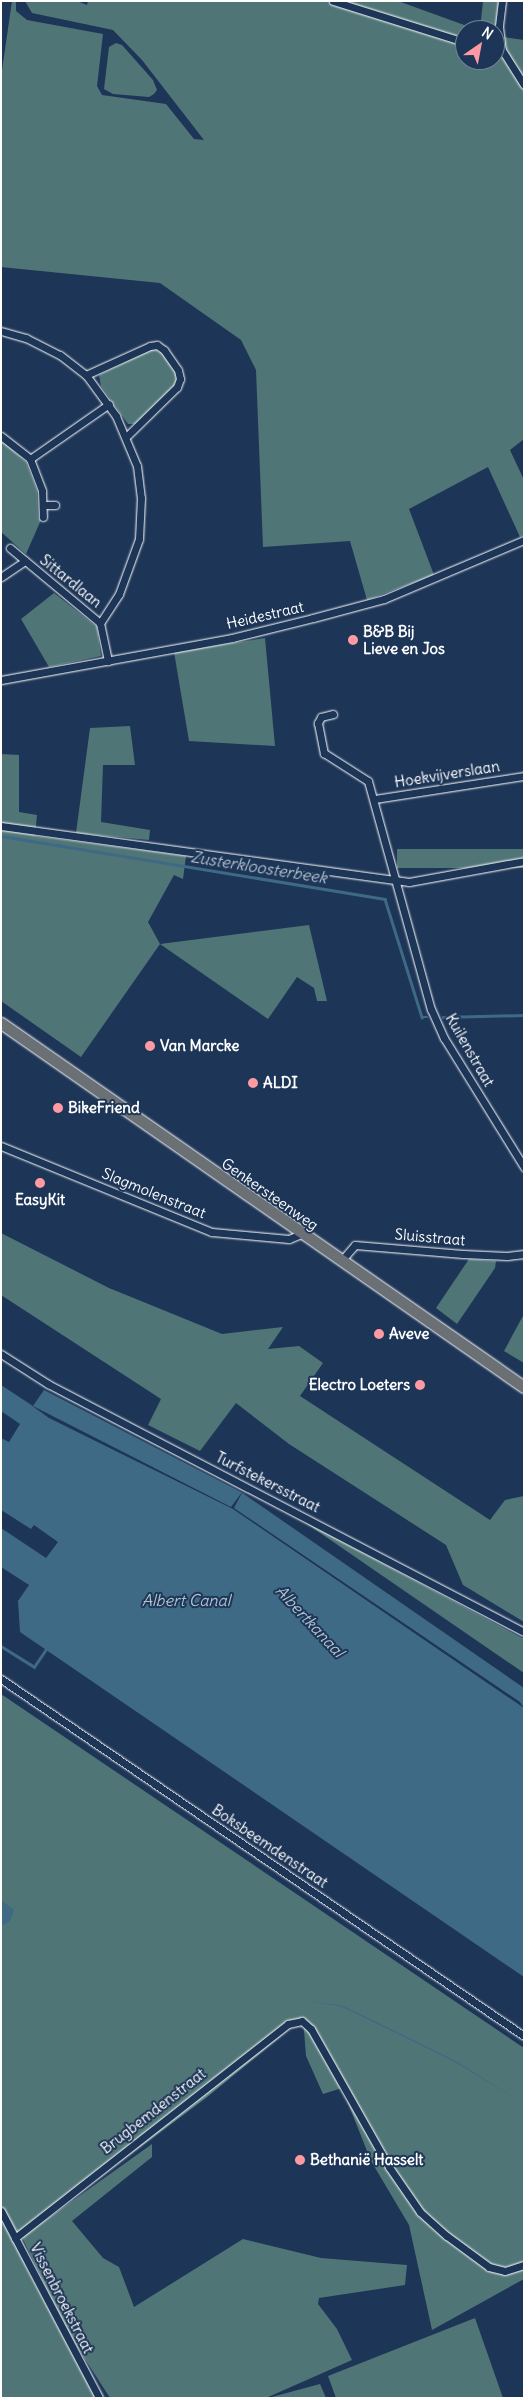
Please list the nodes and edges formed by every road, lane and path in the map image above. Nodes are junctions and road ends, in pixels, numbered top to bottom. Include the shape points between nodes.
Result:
1 (333, 1) edge
2 (502, 1) edge
3 (455, 39) edge
4 (524, 85) edge
5 (1, 331) edge
6 (86, 376) junction
7 (109, 404) junction
8 (1, 436) edge
9 (127, 436) junction
10 (30, 459) junction
11 (44, 505) junction
12 (55, 506) dead end
13 (43, 517) dead end
14 (524, 540) edge
15 (10, 548) dead end
16 (25, 561) junction
17 (1, 577) edge
18 (100, 623) junction
19 (108, 661) junction
20 (1, 680) edge
21 (333, 714) dead end
22 (524, 776) edge
23 (375, 799) junction
24 (1, 826) edge
25 (524, 861) edge
26 (394, 881) junction
27 (1, 1023) edge
28 (1, 1146) edge
29 (524, 1166) edge
30 (301, 1234) junction
31 (524, 1254) edge
32 (341, 1261) junction
33 (1, 1354) edge
34 (524, 1387) edge
35 (524, 1632) edge
36 (1, 1679) edge
37 (524, 2036) edge
38 (1, 2211) edge
39 (15, 2238) junction
40 (524, 2265) edge
41 (99, 2398) edge

1 - 3 street
2 - 4 street via 499,27 502,50
5 - 6 street via 26,338 60,355
6 - 7 street
6 - 9 street via 157,345 178,370 180,379 177,387
7 - 9 street
7 - 10 street
8 - 10 street
9 - 18 street via 137,466 141,498 139,539 119,594
10 - 11 street
11 - 12 street
11 - 13 street
14 - 19 street, Heidestraat via 384,599 232,638
15 - 16 street, Sittardlaan
16 - 17 street, Sittardlaan
16 - 18 street, Sittardlaan
18 - 19 street
19 - 20 street, Heidestraat
21 - 23 street via 321,717 318,723 324,753 327,758 362,775
22 - 23 street, Hoekvijverslaan
23 - 26 street
24 - 26 street
25 - 26 street via 409,882
26 - 29 street, Kuilenstraat via 431,1009 444,1038
27 - 30 main road, Genkersteenweg
28 - 30 street, Slagmolenstraat via 212,1232 289,1239
30 - 32 main road, Genkersteenweg
31 - 32 street, Sluisstraat via 472,1255 355,1245
32 - 34 main road, Genkersteenweg
33 - 35 street, Turfstekersstraat via 48,1384
36 - 37 street, Boksbeemdenstraat
38 - 39 street, Vissenbroekstraat
39 - 40 street, Brugbemdenstraat via 288,2024 302,2021 312,2028 389,2167 420,2212 490,2267 506,2271
39 - 41 street, Vissenbroekstraat

